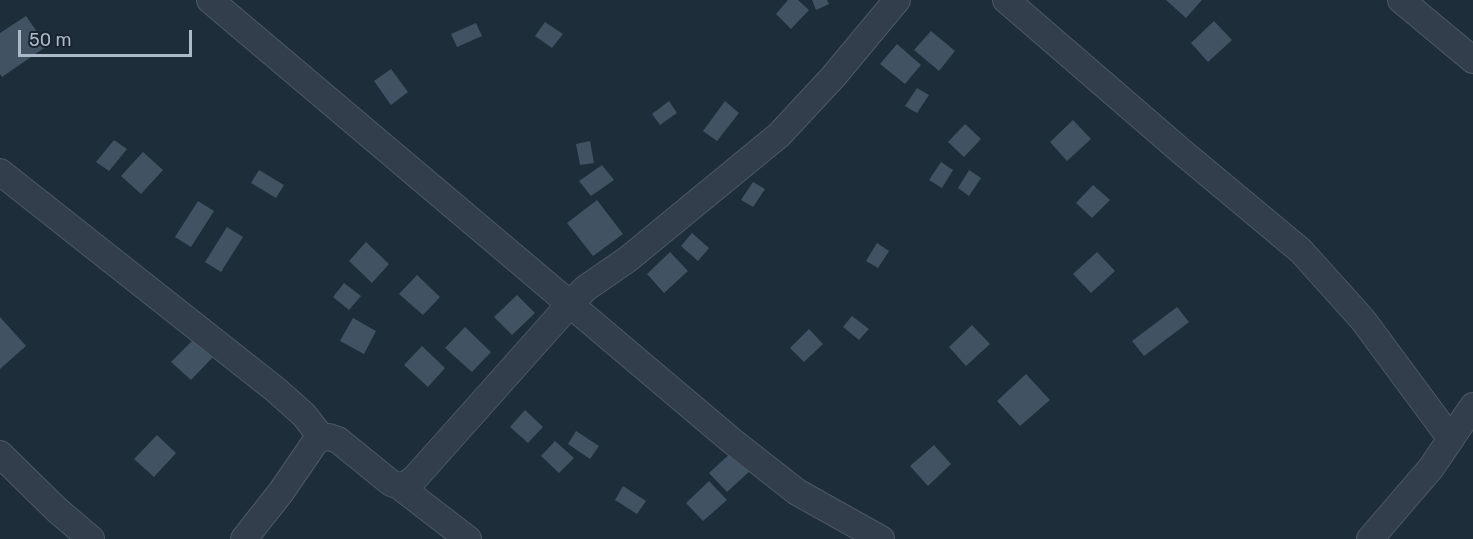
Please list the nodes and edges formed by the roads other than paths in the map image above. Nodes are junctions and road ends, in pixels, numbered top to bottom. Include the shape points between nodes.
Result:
1 (210, 0) edge
2 (897, 0) edge
3 (1006, 0) edge
4 (1401, 0) edge
5 (1473, 60) edge
6 (0, 172) edge
7 (570, 304) junction
8 (1473, 406) edge
9 (322, 438) junction
10 (1451, 439) junction
11 (0, 454) edge
12 (399, 486) junction
13 (91, 539) edge
14 (244, 539) edge
15 (468, 539) edge
16 (881, 539) edge
17 (1370, 539) edge

1 - 7 street
2 - 7 street via 779,135
3 - 10 street via 1300,250 1363,320
4 - 5 street
6 - 9 street via 276,390
7 - 12 street via 416,478
7 - 16 street via 784,483
8 - 10 street
9 - 12 street via 338,440
9 - 14 street
10 - 17 street
11 - 13 street
12 - 15 street

